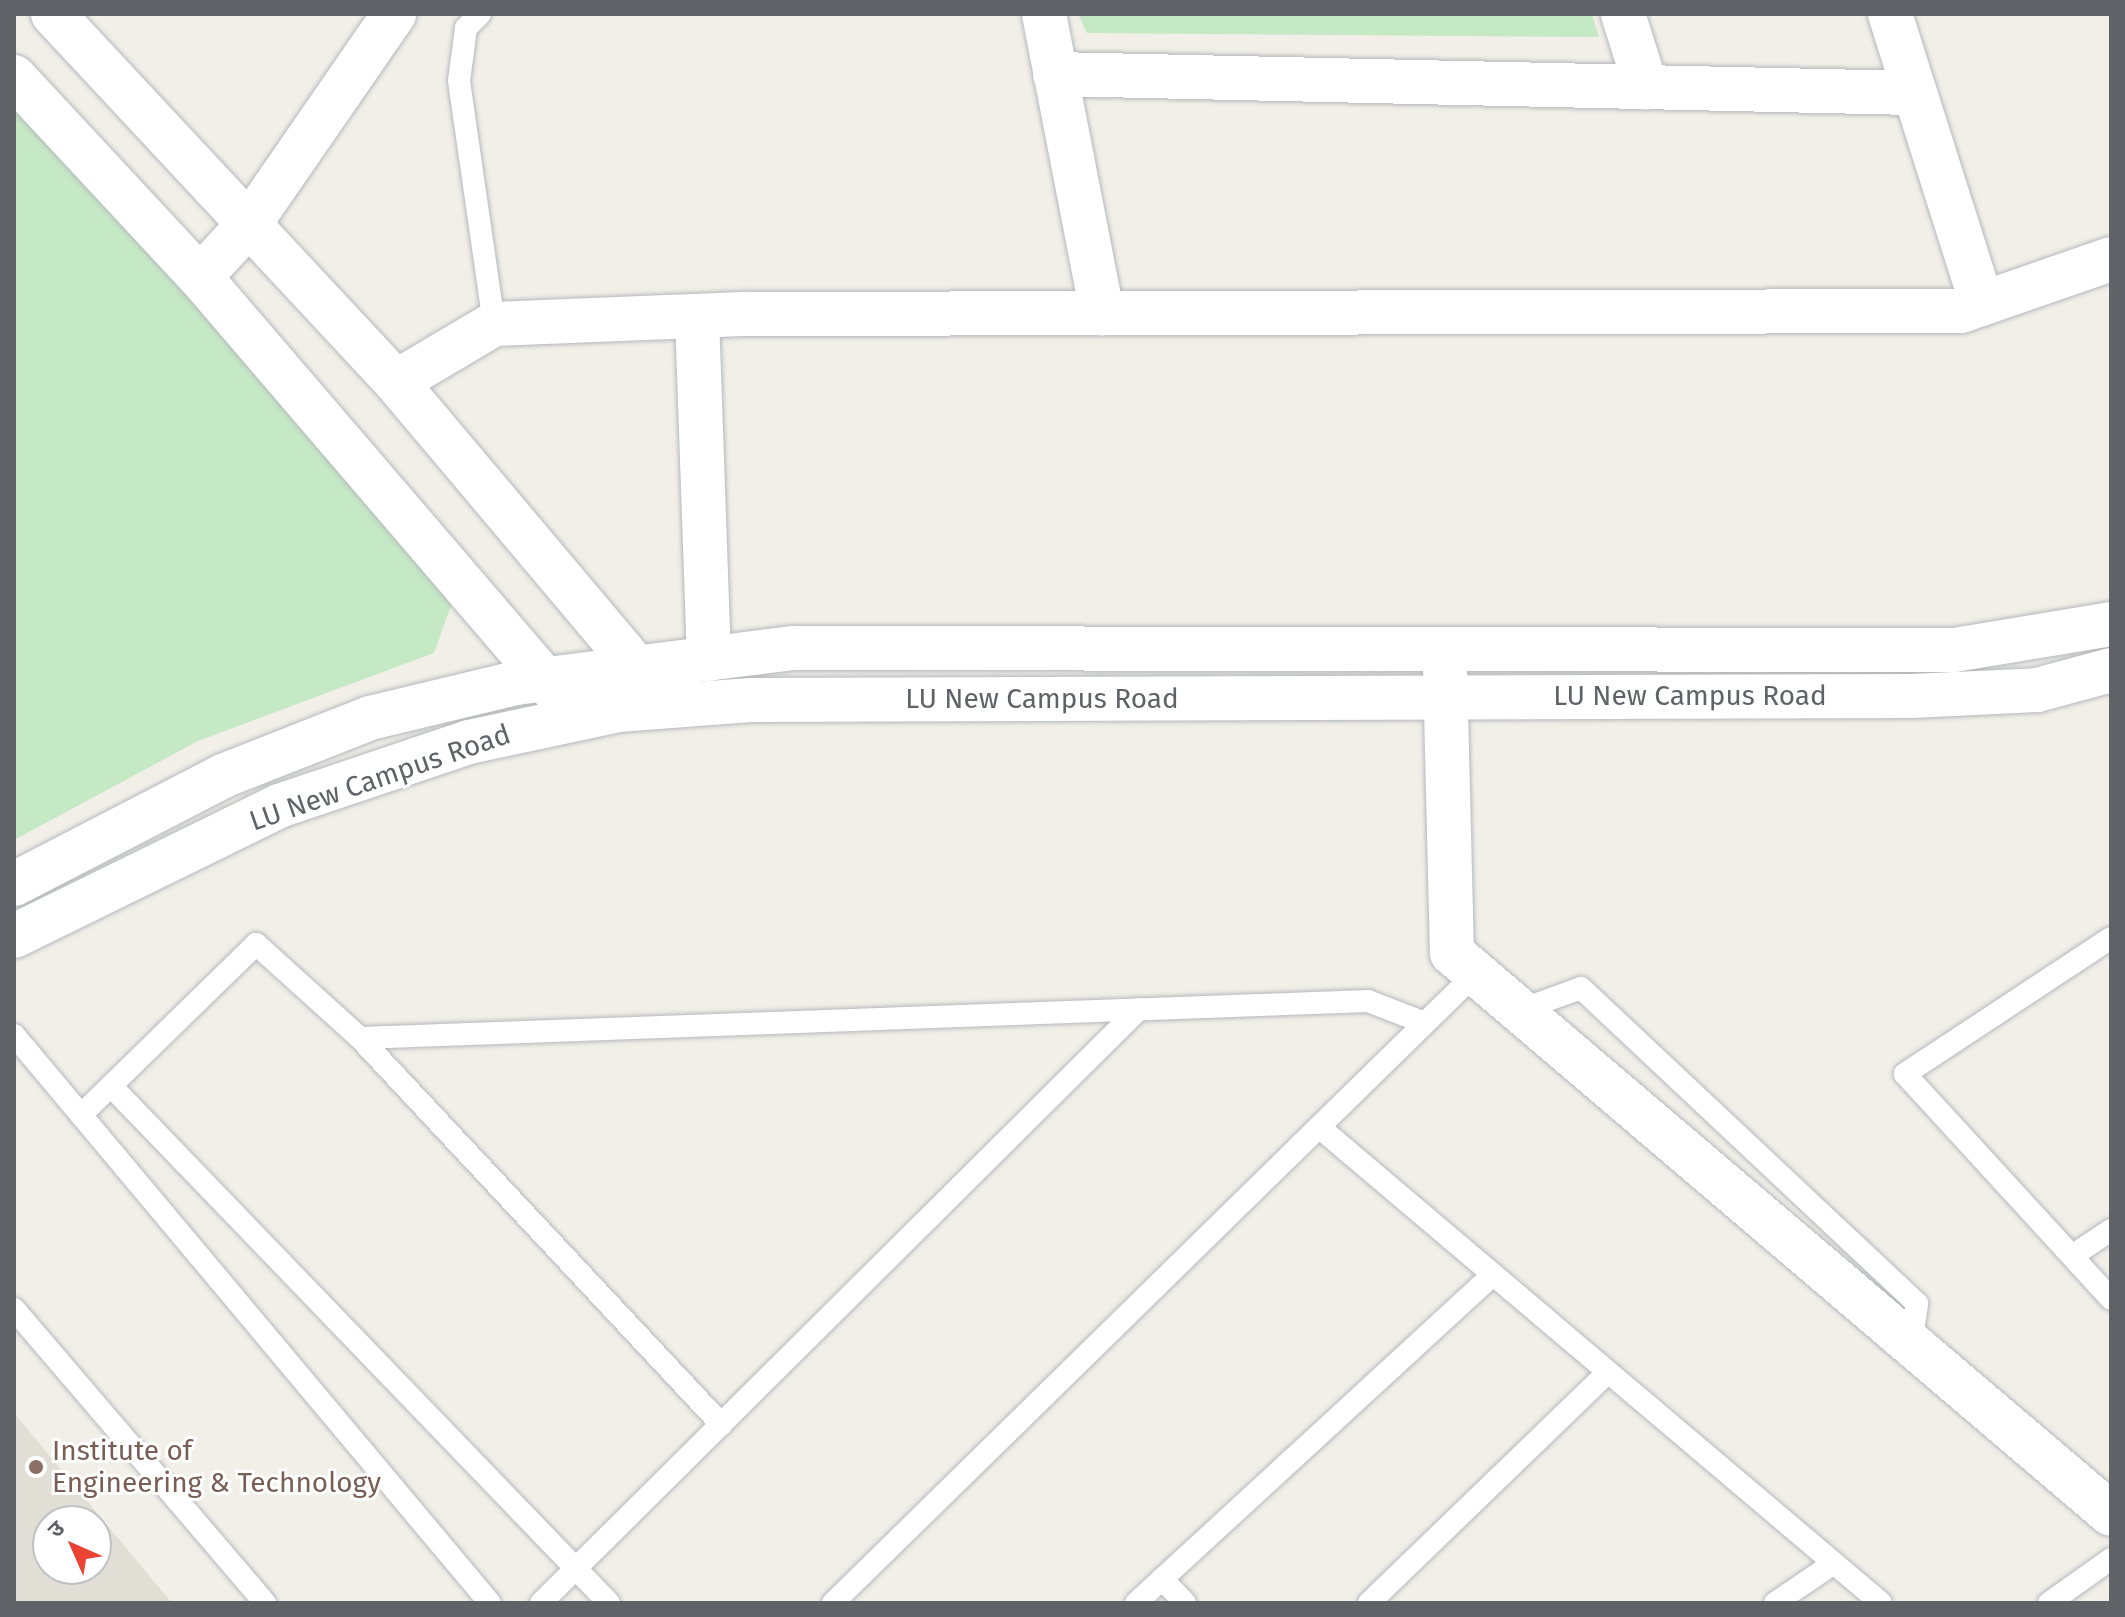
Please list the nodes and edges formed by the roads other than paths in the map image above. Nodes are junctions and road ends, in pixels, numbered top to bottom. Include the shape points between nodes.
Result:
1 (53, 14) edge
2 (394, 14) edge
3 (480, 14) edge
4 (1044, 14) edge
5 (1623, 14) edge
6 (1890, 14) edge
7 (1055, 74) junction
8 (14, 77) edge
9 (1646, 87) junction
10 (1915, 93) junction
11 (250, 223) junction
12 (2111, 259) edge
13 (200, 277) junction
14 (1982, 304) junction
15 (1102, 313) junction
16 (697, 316) junction
17 (494, 324) junction
18 (396, 382) junction
19 (2111, 624) edge
20 (1445, 651) junction
21 (709, 659) junction
22 (638, 668) junction
23 (2111, 670) edge
24 (547, 684) junction
25 (1446, 696) junction
26 (668, 706) junction
27 (577, 717) junction
28 (14, 884) edge
29 (14, 936) edge
30 (2111, 938) edge
31 (1474, 975) junction
32 (1139, 1009) junction
33 (1515, 1012) junction
34 (1425, 1023) junction
35 (14, 1035) edge
36 (360, 1038) junction
37 (111, 1086) junction
38 (81, 1115) junction
39 (1319, 1127) junction
40 (2111, 1230) edge
41 (2072, 1256) junction
42 (1493, 1275) junction
43 (2111, 1299) edge
44 (14, 1309) edge
45 (1911, 1346) junction
46 (1608, 1372) junction
47 (721, 1424) junction
48 (2111, 1514) edge
49 (2111, 1559) edge
50 (1834, 1563) junction
51 (576, 1569) junction
52 (1162, 1579) junction
53 (1382, 1599) edge
54 (265, 1603) edge
55 (490, 1603) edge
56 (541, 1603) edge
57 (609, 1603) edge
58 (833, 1603) edge
59 (1136, 1603) edge
60 (1185, 1603) edge
61 (1775, 1603) edge
62 (1881, 1603) edge
63 (2049, 1603) edge

1 - 11 street
2 - 11 street
3 - 17 lane via 466,28 459,81
4 - 7 street
5 - 9 street
6 - 10 street
7 - 9 street
7 - 15 street
8 - 13 street
9 - 10 street
10 - 14 street
11 - 13 street
11 - 18 street
12 - 14 street
13 - 24 street
14 - 15 street via 1961,311
15 - 16 street
16 - 17 street
16 - 21 street
17 - 18 street
18 - 22 street
19 - 20 street, LU New Campus Road via 1954,650
20 - 21 street, LU New Campus Road via 792,648
20 - 25 street
21 - 22 street, LU New Campus Road
22 - 24 street, LU New Campus Road
22 - 26 street
23 - 25 street, LU New Campus Road via 2037,690 1912,696
24 - 27 street
24 - 28 street, LU New Campus Road via 516,683 370,718 223,776
25 - 26 street, LU New Campus Road via 751,700
25 - 31 street via 1452,953
26 - 27 street, LU New Campus Road
27 - 29 street, LU New Campus Road via 469,742 279,806
30 - 41 lane via 1905,1074
31 - 33 street
31 - 34 lane
32 - 34 lane via 1368,1001
32 - 36 lane
32 - 47 lane
33 - 45 street
33 - 45 lane via 1581,988 1917,1304
34 - 39 lane
35 - 38 lane
36 - 37 lane via 256,944
36 - 47 lane
37 - 38 lane
37 - 51 lane
38 - 55 lane
39 - 42 lane
39 - 58 lane
40 - 41 lane
41 - 43 lane
42 - 46 lane
42 - 52 lane
44 - 54 lane
45 - 48 street
46 - 50 lane
46 - 53 lane
47 - 51 lane
49 - 63 lane
50 - 61 lane
50 - 62 lane
51 - 56 lane
51 - 57 lane
52 - 59 lane
52 - 60 lane

